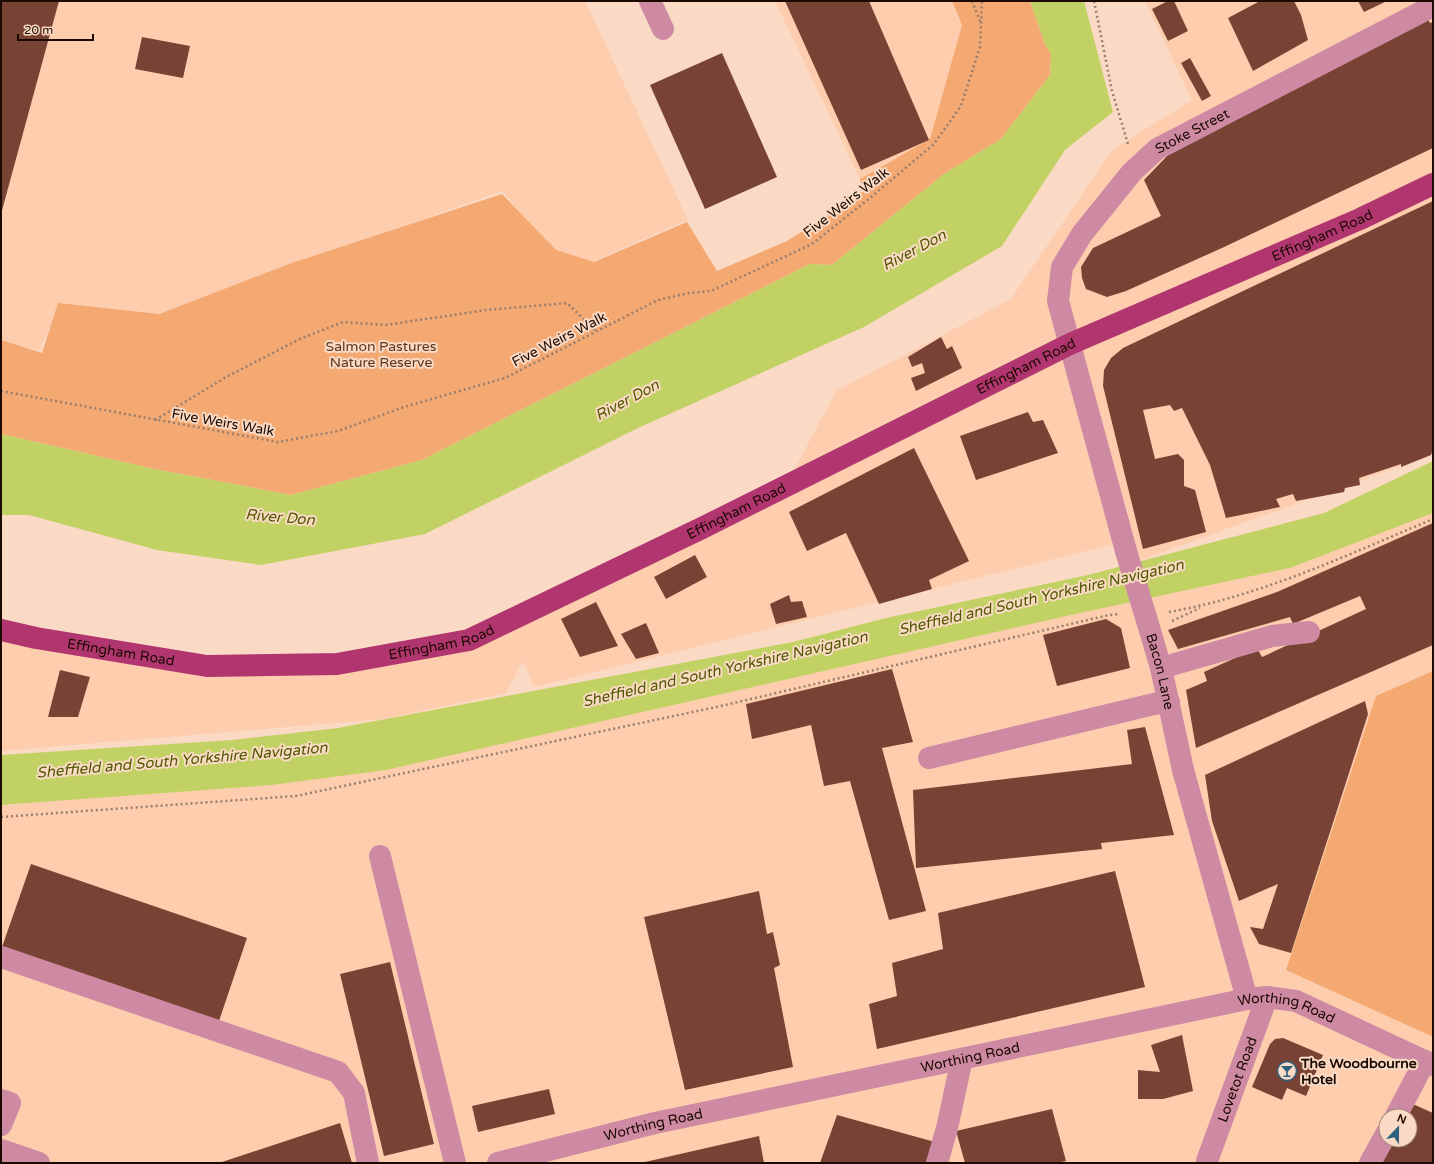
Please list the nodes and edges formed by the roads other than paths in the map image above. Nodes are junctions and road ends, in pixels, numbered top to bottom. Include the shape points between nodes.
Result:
1 (650, 1) edge
2 (1433, 6) edge
3 (663, 29) dead end
4 (1433, 184) edge
5 (1070, 344) junction
6 (1, 630) edge
7 (1309, 632) dead end
8 (1161, 668) junction
9 (1169, 702) junction
10 (929, 758) dead end
11 (380, 856) dead end
12 (1, 957) edge
13 (1257, 998) junction
14 (962, 1059) junction
15 (1429, 1063) edge
16 (1, 1100) edge
17 (1401, 1108) edge
18 (1, 1125) edge
19 (1378, 1148) edge
20 (1, 1150) edge
21 (1207, 1161) dead end
22 (39, 1163) edge
23 (368, 1163) edge
24 (455, 1163) edge
25 (498, 1163) edge
26 (937, 1163) edge
27 (1370, 1163) edge

1 - 3 street
2 - 5 street, Stoke Street via 1157,149 1139,166 1082,234 1062,267 1058,301
4 - 5 main road, Effingham Road via 1360,219
5 - 6 main road, Effingham Road via 709,524 468,640 337,664 207,666
5 - 8 street, Bacon Lane, bridge via 1126,551
7 - 8 street via 1272,636
8 - 9 street, Bacon Lane
9 - 10 street
9 - 13 street, Bacon Lane via 1183,770
11 - 24 street
12 - 23 street via 338,1072 354,1093
13 - 14 street, Worthing Road
13 - 15 street, Worthing Road via 1296,1001
13 - 21 street, Lovetot Road
14 - 25 street, Worthing Road via 655,1123
14 - 26 street
15 - 17 street
16 - 18 street via 10,1103
19 - 27 street
20 - 22 street

